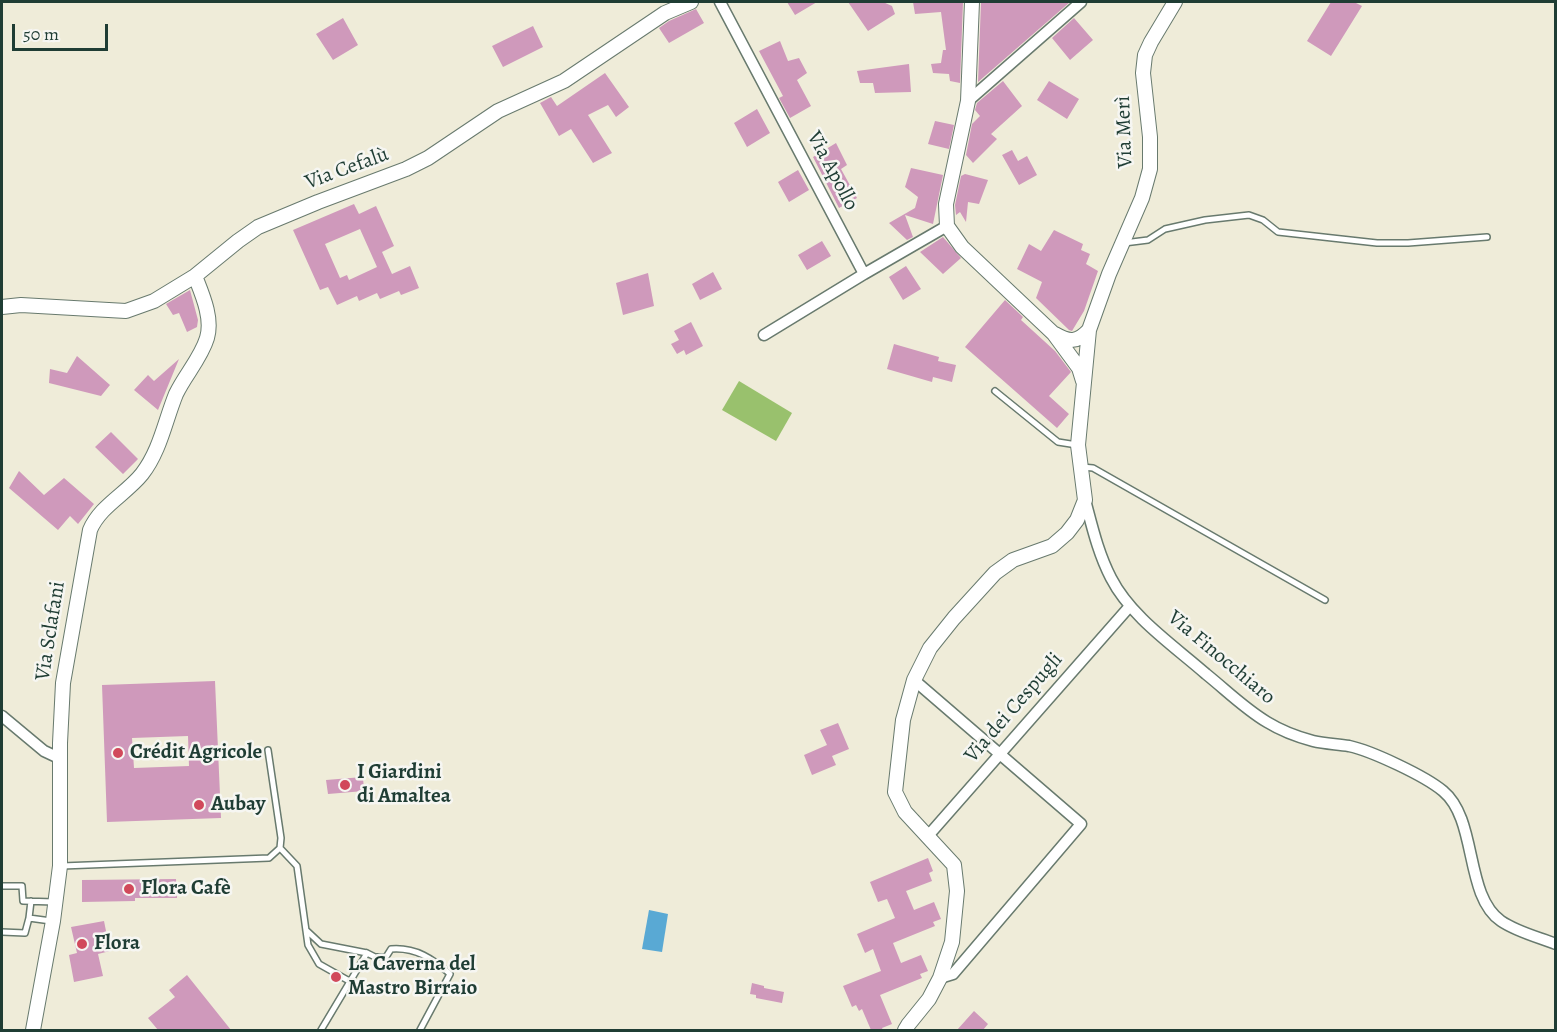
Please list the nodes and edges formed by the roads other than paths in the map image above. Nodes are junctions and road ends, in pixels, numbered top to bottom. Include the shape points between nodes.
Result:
1 (691, 2) edge
2 (720, 2) edge
3 (972, 2) edge
4 (1081, 2) edge
5 (1175, 2) edge
6 (968, 100) junction
7 (946, 226) junction
8 (1487, 237) dead end
9 (1123, 243) junction
10 (864, 274) junction
11 (195, 276) junction
12 (2, 307) edge
13 (1089, 330) junction
14 (1054, 334) junction
15 (764, 335) dead end
16 (1085, 386) junction
17 (995, 391) dead end
18 (1078, 445) junction
19 (1080, 467) junction
20 (1085, 500) junction
21 (1324, 600) dead end
22 (1130, 606) junction
23 (914, 680) junction
24 (2, 716) edge
25 (268, 750) dead end
26 (1001, 753) junction
27 (61, 759) junction
28 (927, 837) junction
29 (280, 848) junction
30 (60, 866) junction
31 (2, 886) edge
32 (31, 901) junction
33 (56, 902) junction
34 (29, 918) junction
35 (53, 921) junction
36 (306, 930) junction
37 (2, 932) edge
38 (1556, 944) edge
39 (366, 953) junction
40 (940, 978) junction
41 (351, 982) junction
42 (33, 1030) edge
43 (321, 1030) edge
44 (420, 1030) edge
45 (905, 1030) edge

1 - 11 street, Via Cefalù via 665,14 564,81 498,111 421,162 258,226
2 - 10 street, Via Apollo
3 - 6 street
4 - 6 street
5 - 9 street, Via Merì via 1145,55 1150,169
6 - 7 street via 946,204
7 - 10 street
7 - 14 street via 962,247
8 - 9 lane via 1377,243 1278,232 1249,214 1165,229 1148,240
9 - 13 street, Via Merì
10 - 15 street
11 - 12 street, Via Cefalù via 154,301 126,311
11 - 27 street, Via Sclafani via 204,299 207,337 176,395 151,461 130,487 94,519 90,530 66,657
13 - 14 street via 1077,340 1068,341
13 - 16 street, Via Merì
14 - 16 street via 1079,368
16 - 18 street, Via Merì
17 - 18 lane via 1058,442
18 - 19 street, Via Merì
19 - 20 street, Via Merì
19 - 21 lane via 1093,468
20 - 22 street, Via Finocchiaro via 1111,578
20 - 23 street via 1077,520 1053,546 1013,560 995,573 936,641
22 - 26 street, Via dei Cespugli
22 - 38 street, Via Finocchiaro via 1267,722 1313,741 1371,753 1445,792 1464,823 1474,871 1492,911 1512,927
23 - 26 street
23 - 28 street via 903,720 895,792 905,812
24 - 27 street via 44,751
25 - 29 lane
26 - 28 street, Via dei Cespugli
26 - 40 street via 1081,824 953,974
27 - 30 street, Via Sclafani
28 - 40 street via 954,865 957,891 952,942
29 - 30 lane via 269,858
29 - 36 lane via 297,866
30 - 33 street, Via Sclafani
31 - 32 lane via 22,886 23,901
32 - 33 lane
32 - 34 lane
33 - 35 street, Via Sclafani
34 - 35 lane
34 - 37 lane via 25,933
35 - 42 street, Via Sclafani
36 - 39 lane via 321,944
36 - 41 lane via 308,945 319,964
39 - 41 lane
39 - 44 lane via 386,957 392,949 405,948 424,954 450,974
40 - 45 street
41 - 43 lane

